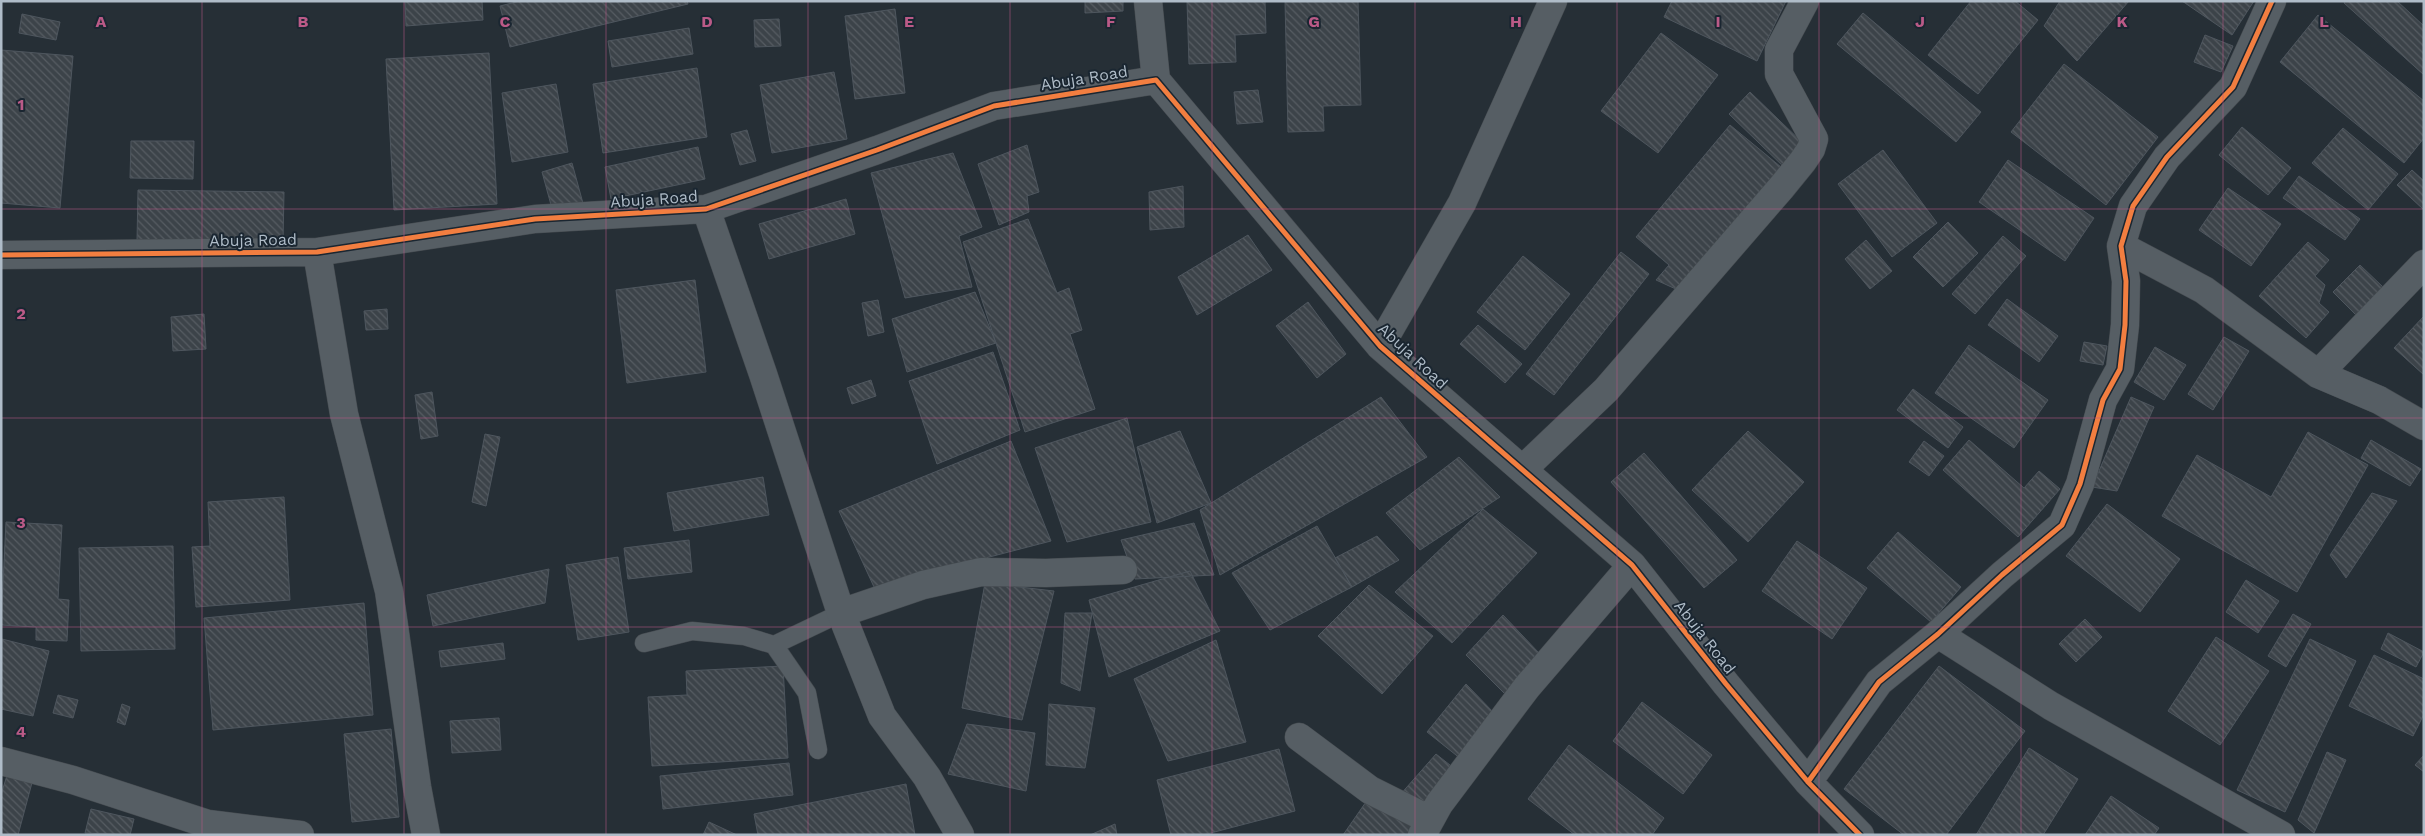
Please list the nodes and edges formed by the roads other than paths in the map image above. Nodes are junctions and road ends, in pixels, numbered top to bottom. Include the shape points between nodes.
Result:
1 (1148, 1) edge
2 (1553, 1) edge
3 (1805, 1) edge
4 (2272, 1) edge
5 (1156, 80) junction
6 (706, 209) junction
7 (2121, 246) junction
8 (317, 252) junction
9 (1, 255) edge
10 (2424, 264) edge
11 (1380, 346) junction
12 (2318, 374) junction
13 (2424, 426) edge
14 (1524, 469) junction
15 (1632, 565) junction
16 (1122, 570) dead end
17 (841, 613) junction
18 (1938, 634) junction
19 (644, 643) dead end
20 (774, 645) junction
21 (1299, 737) dead end
22 (818, 750) dead end
23 (1, 761) edge
24 (1808, 782) junction
25 (1426, 828) edge
26 (300, 835) edge
27 (426, 835) edge
28 (960, 835) edge
29 (1860, 835) edge
30 (2281, 835) edge

1 - 5 street
2 - 11 street via 1462,203
3 - 14 street via 1779,50 1780,74 1814,139 1811,149 1606,390
4 - 7 street via 2234,87 2168,157 2133,206
5 - 6 street, Abuja Road via 994,106
5 - 11 street, Abuja Road
6 - 8 street, Abuja Road via 535,219
6 - 17 street
7 - 12 street via 2204,290
7 - 18 street via 2126,281 2120,369 2103,400 2080,484 2062,525 2002,574
8 - 9 street, Abuja Road
8 - 27 street via 344,414 389,591
10 - 12 street
11 - 14 street, Abuja Road
12 - 13 street via 2379,400
14 - 15 street, Abuja Road
15 - 24 street, Abuja Road
15 - 25 street via 1528,687 1439,804
16 - 17 street via 981,572 923,585
17 - 20 lane
17 - 28 street via 882,716 927,777
18 - 24 street via 1880,682
18 - 30 street via 2050,706
19 - 20 lane via 692,631 744,636
20 - 22 lane via 807,693
21 - 25 street
23 - 26 street via 73,780 208,824
24 - 29 street, Abuja Road

